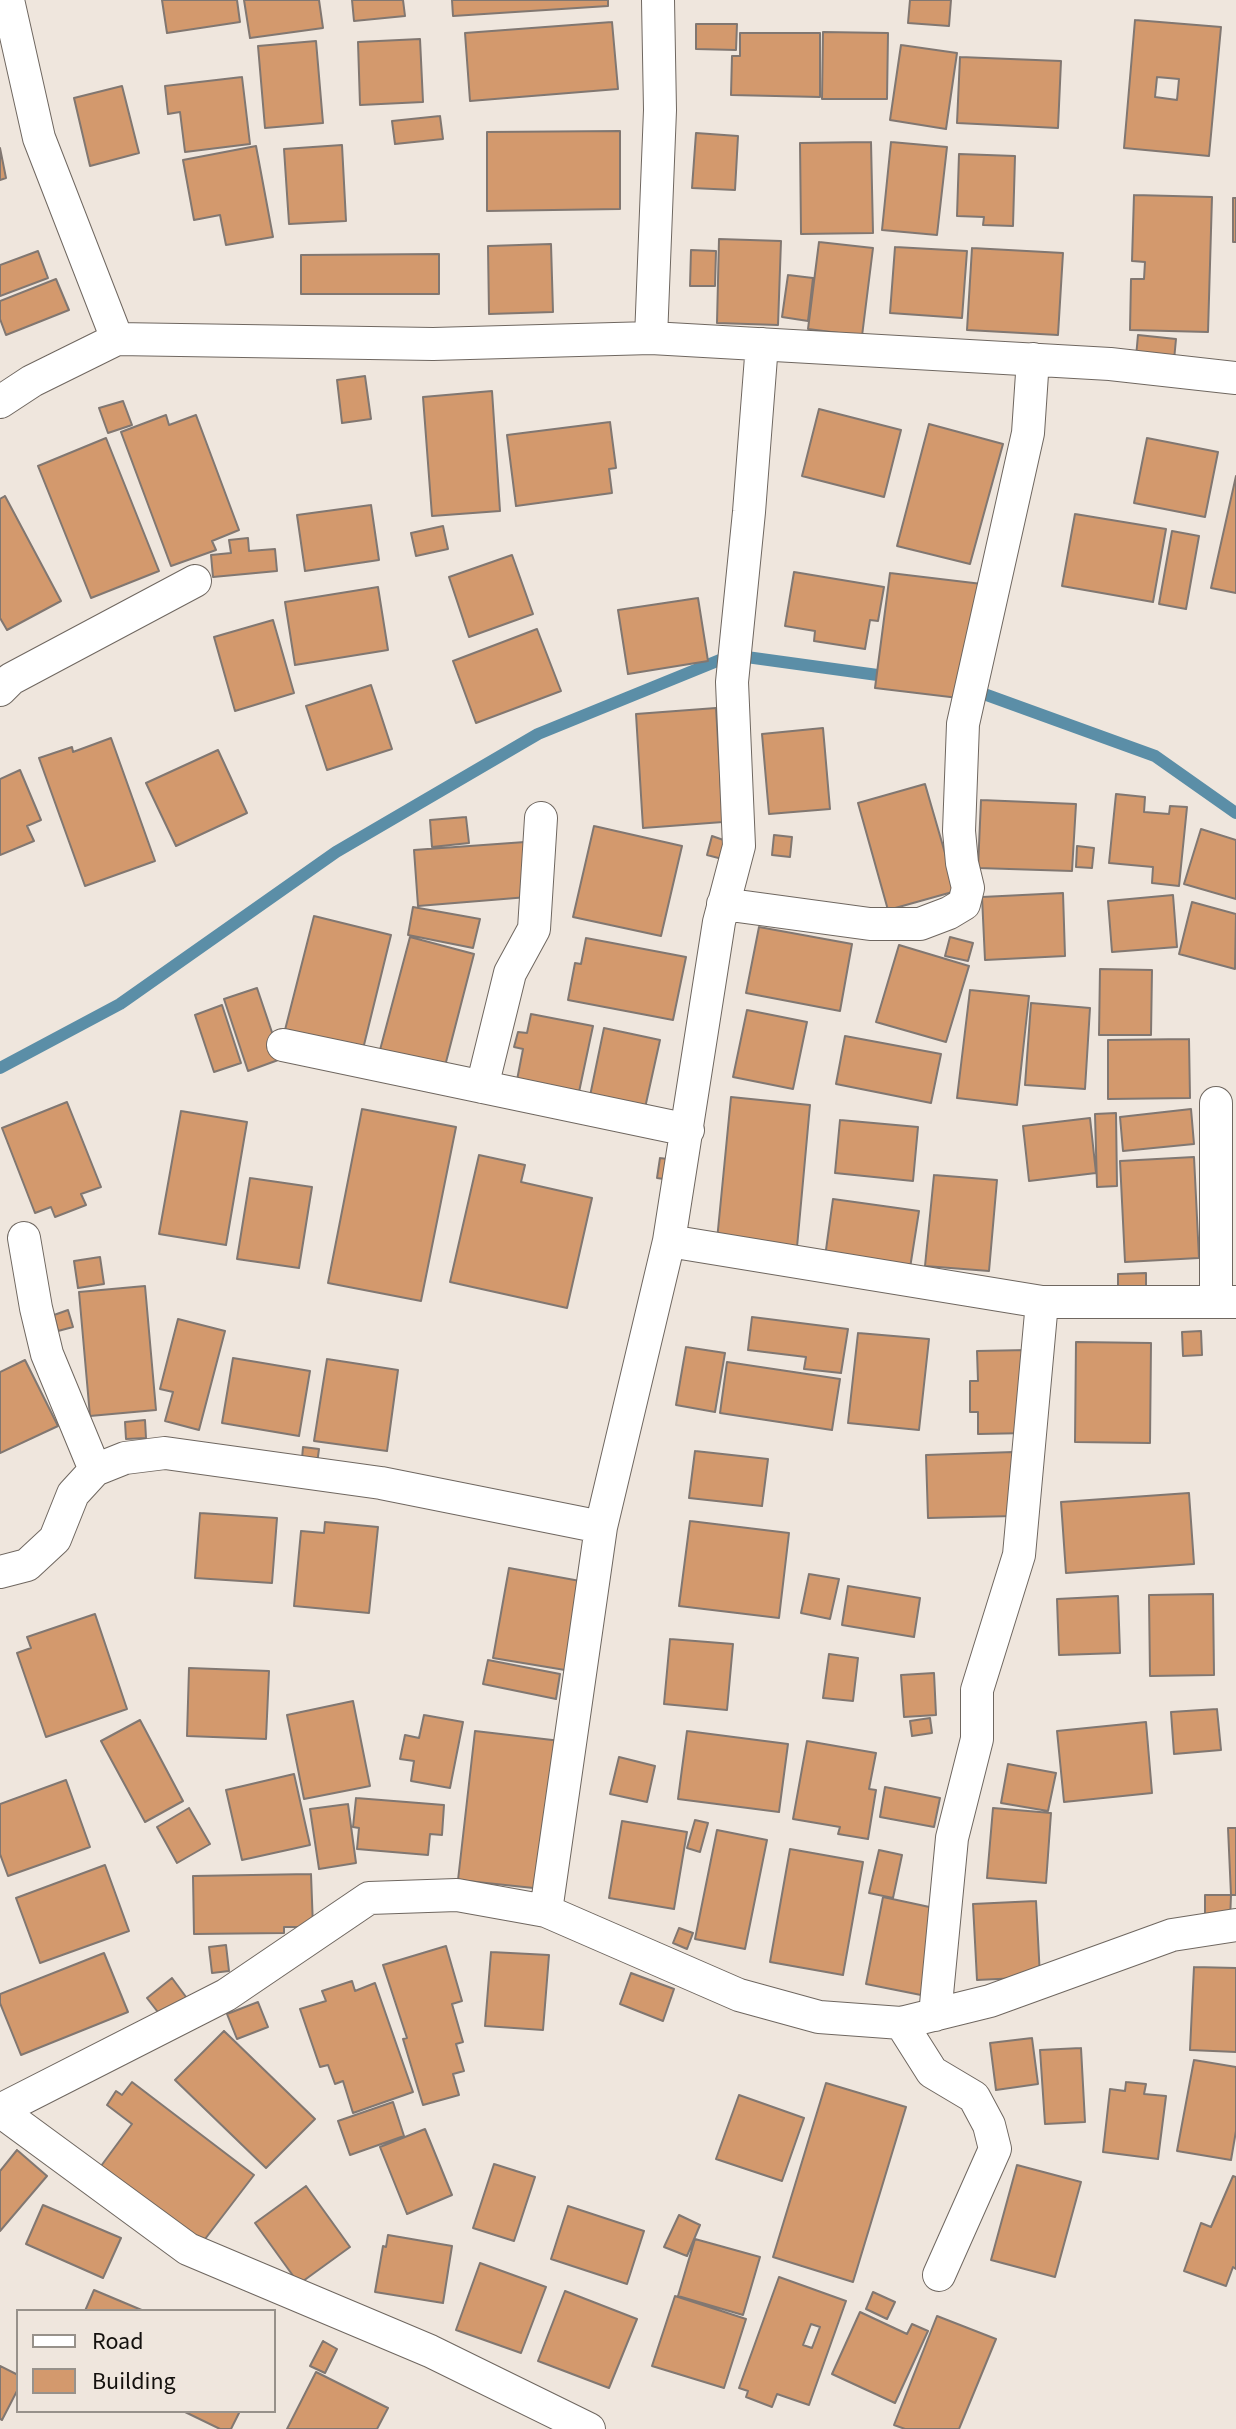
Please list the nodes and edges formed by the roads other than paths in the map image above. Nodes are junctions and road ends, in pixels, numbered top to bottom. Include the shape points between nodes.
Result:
1 (8, 0) edge
2 (658, 0) edge
3 (651, 338) junction
4 (117, 339) junction
5 (762, 344) junction
6 (1033, 359) junction
7 (1236, 378) edge
8 (0, 402) edge
9 (195, 581) dead end
10 (0, 690) edge
11 (541, 818) dead end
12 (723, 904) junction
13 (283, 1045) dead end
14 (482, 1087) junction
15 (1216, 1103) dead end
16 (688, 1130) junction
17 (24, 1238) dead end
18 (669, 1241) junction
19 (1042, 1302) junction
20 (1226, 1302) edge
21 (95, 1470) junction
22 (601, 1527) junction
23 (0, 1572) edge
24 (546, 1911) junction
25 (1236, 1925) edge
26 (935, 2015) junction
27 (901, 2023) junction
28 (0, 2110) edge
29 (939, 2275) dead end
30 (589, 2429) edge

1 - 4 street via 39,138
2 - 3 street via 660,110
3 - 4 street via 433,344
3 - 5 street
4 - 8 street
5 - 6 street
5 - 12 street via 732,682 739,846
6 - 7 street
6 - 12 street via 1028,433 963,724 959,831 968,888 964,904 920,924 870,924
9 - 10 street via 11,679
11 - 14 street via 534,929 510,973
12 - 16 street
13 - 14 street
14 - 16 street
15 - 20 street
16 - 18 street
17 - 21 street via 47,1354
18 - 19 street
18 - 22 street
19 - 20 street
19 - 26 street via 1019,1555 977,1690 977,1739 952,1838
21 - 22 street via 125,1458 165,1453 381,1483
21 - 23 street via 73,1494 55,1539 27,1565
22 - 24 street
24 - 27 street via 739,1995 819,2017
24 - 28 street via 457,1895 369,1898 226,1995
25 - 26 street via 1172,1935 990,2001
26 - 27 street
27 - 29 street via 932,2072 974,2097 995,2149
28 - 30 street via 188,2249 430,2351

